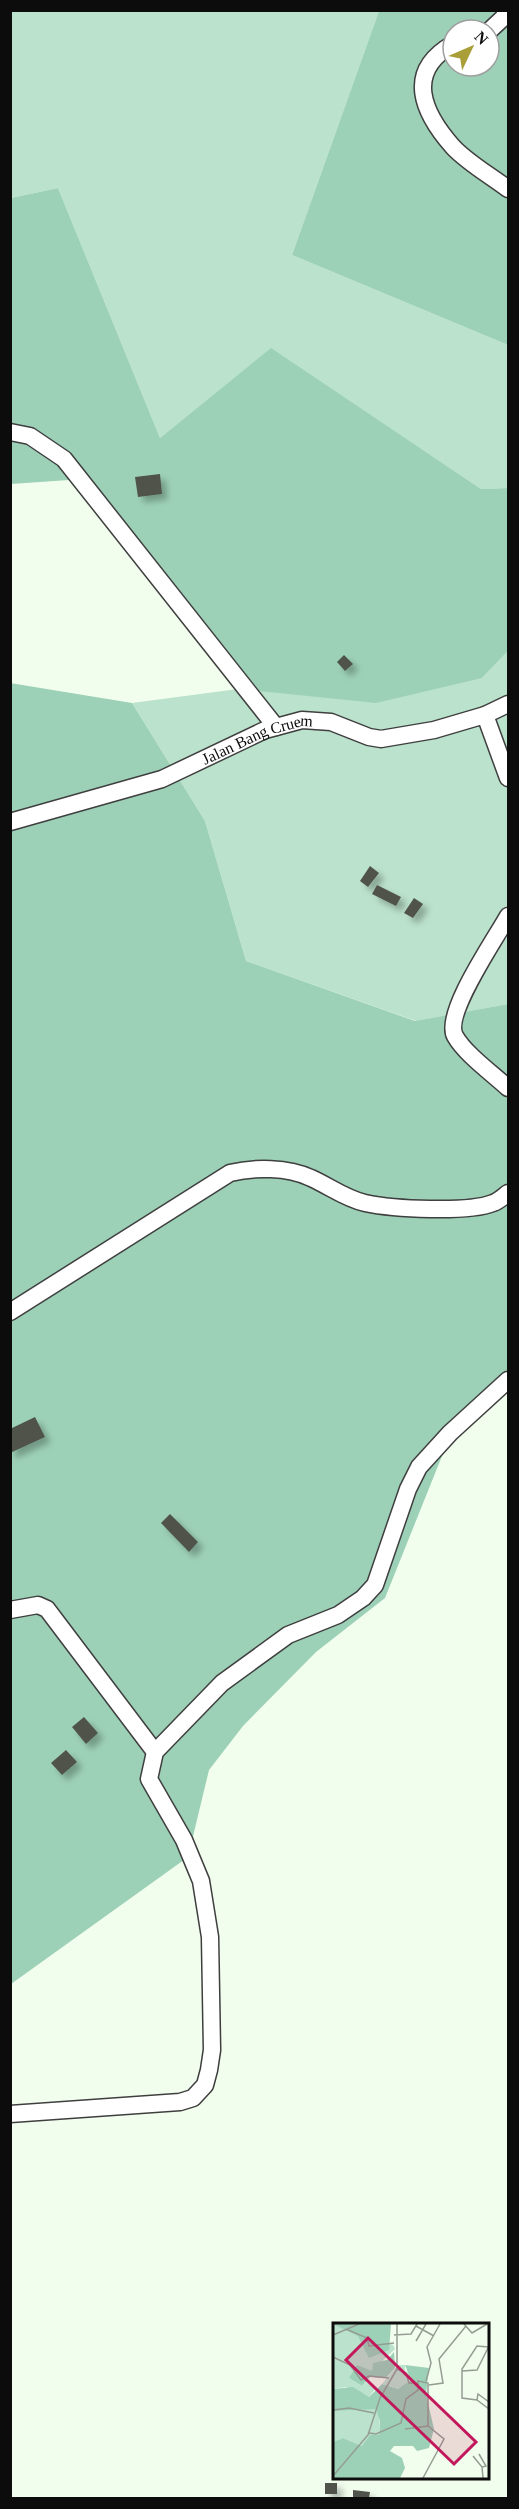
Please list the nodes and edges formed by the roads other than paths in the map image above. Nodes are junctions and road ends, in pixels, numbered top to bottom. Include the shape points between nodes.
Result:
1 (441, 55) edge
2 (508, 189) edge
3 (10, 432) edge
4 (508, 704) edge
5 (484, 715) junction
6 (276, 727) junction
7 (508, 778) edge
8 (10, 822) edge
9 (508, 916) edge
10 (508, 1088) edge
11 (508, 1193) edge
12 (10, 1312) edge
13 (508, 1380) edge
14 (10, 1610) edge
15 (155, 1752) junction
16 (10, 2114) edge

1 - 2 street via 428,66 421,88 428,110 454,148
3 - 6 street via 30,436 64,459
4 - 5 street, Jalan Bang Cruem
5 - 6 street, Jalan Bang Cruem via 434,730 381,739 331,722 302,720
5 - 7 street
6 - 8 street, Jalan Bang Cruem via 162,779
9 - 10 street via 468,987 453,1031 460,1043
11 - 12 street via 494,1203 469,1208 393,1206 364,1203 308,1176 263,1168 239,1171 215,1180
13 - 15 street via 418,1467 375,1585 363,1598 338,1615 288,1635 222,1683
14 - 15 street via 38,1605 47,1609
15 - 16 street via 149,1779 184,1840 201,1881 210,1937 212,2050 205,2085 193,2098 180,2102

